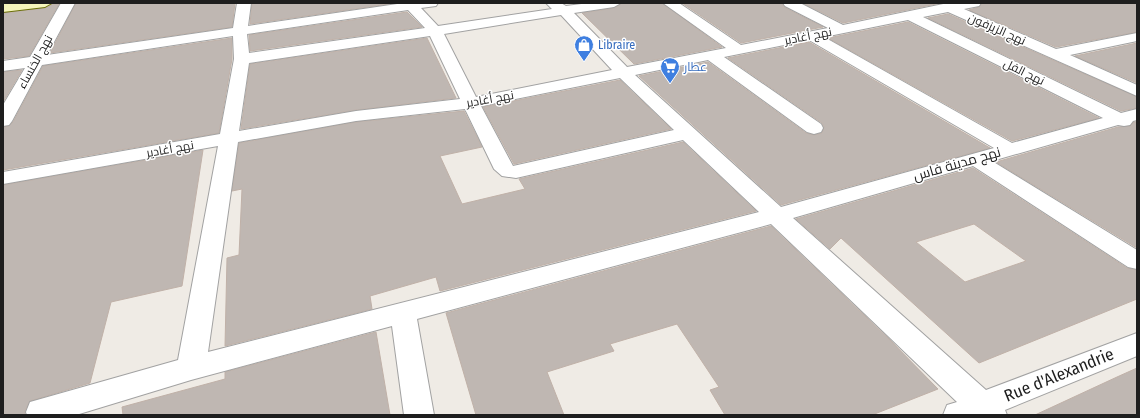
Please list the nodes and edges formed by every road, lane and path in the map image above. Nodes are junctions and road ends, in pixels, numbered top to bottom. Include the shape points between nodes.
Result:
1 (45, 3) edge
2 (68, 3) edge
3 (244, 3) edge
4 (431, 3) edge
5 (614, 3) edge
6 (670, 3) edge
7 (790, 3) edge
8 (974, 3) edge
9 (945, 5) edge
10 (411, 6) junction
11 (559, 7) edge
12 (3, 8) edge
13 (910, 16) junction
14 (240, 30) junction
15 (841, 30) junction
16 (435, 31) junction
17 (810, 35) junction
18 (1137, 37) edge
19 (739, 50) junction
20 (1055, 54) junction
21 (711, 55) junction
22 (242, 59) junction
23 (36, 60) junction
24 (3, 66) edge
25 (624, 73) junction
26 (1137, 91) edge
27 (470, 103) junction
28 (5, 113) edge
29 (1128, 116) edge
30 (1137, 127) edge
31 (814, 128) dead end
32 (687, 134) junction
33 (230, 138) junction
34 (1009, 149) junction
35 (975, 159) junction
36 (3, 178) edge
37 (777, 215) junction
38 (1137, 261) edge
39 (403, 312) junction
40 (1137, 344) edge
41 (191, 368) junction
42 (41, 412) dead end
43 (978, 412) edge
44 (419, 415) edge

1 - 12 street
2 - 23 street, نهج الخنساء
3 - 14 street
4 - 10 street
5 - 11 street
6 - 19 street
7 - 15 street
8 - 9 street, نهج أغادير
9 - 13 street, نهج أغادير
9 - 20 street, نهج الزيزفون
10 - 14 street
10 - 16 street
11 - 16 street
11 - 25 street
13 - 15 street, نهج أغادير
13 - 29 street, نهج الفل
14 - 22 street
14 - 23 street
15 - 17 street, نهج أغادير
16 - 22 street
16 - 27 street
17 - 19 street, نهج أغادير
17 - 34 street
18 - 20 street
19 - 21 street, نهج أغادير
20 - 26 street, نهج الزيزفون
21 - 25 street, نهج أغادير
21 - 31 street
22 - 33 street
23 - 24 street
23 - 28 street, نهج الخنساء
25 - 27 street, نهج أغادير
25 - 32 street
27 - 32 street via 504,169 511,172
27 - 33 street, نهج أغادير via 356,116
29 - 30 street, نهج الفل
29 - 34 street, نهج مدينة فاس
32 - 37 street
33 - 36 street, نهج أغادير
33 - 41 street
34 - 35 street, نهج مدينة فاس
35 - 37 street, نهج مدينة فاس
35 - 38 street
37 - 39 street, نهج مدينة فاس
37 - 43 street
39 - 41 street, نهج مدينة فاس
39 - 44 street
40 - 43 street, Rue d'Alexandrie
41 - 42 street, نهج مدينة فاس

